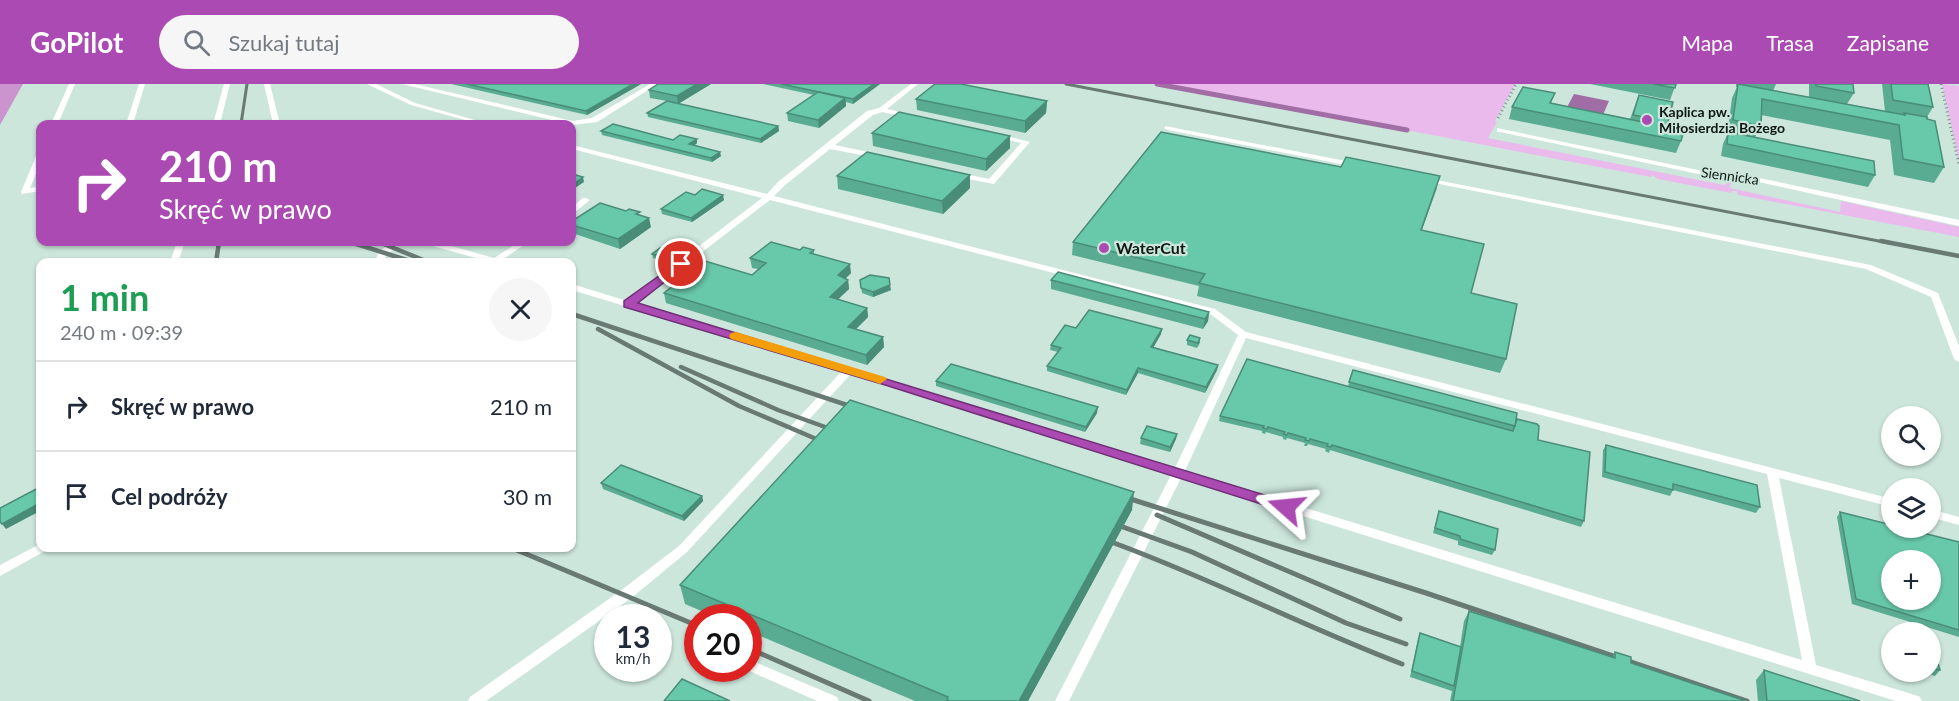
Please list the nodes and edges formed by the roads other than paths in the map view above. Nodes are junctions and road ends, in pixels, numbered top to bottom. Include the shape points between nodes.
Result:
1 (72, 84) edge
2 (142, 84) edge
3 (227, 84) edge
4 (267, 84) edge
5 (370, 84) edge
6 (405, 84) edge
7 (655, 84) edge
8 (915, 84) edge
9 (882, 110) junction
10 (56, 120) edge
11 (130, 120) edge
12 (217, 120) edge
13 (276, 120) edge
14 (471, 120) edge
15 (560, 120) edge
16 (927, 120) edge
17 (576, 123) edge
18 (1168, 128) dead end
19 (1500, 130) dead end
20 (993, 135) edge
21 (829, 146) junction
22 (576, 148) edge
23 (887, 159) edge
24 (36, 166) edge
25 (1366, 167) edge
26 (945, 172) edge
27 (1413, 177) edge
28 (36, 190) edge
29 (769, 197) junction
30 (586, 200) dead end
31 (576, 207) edge
32 (1959, 223) edge
33 (393, 246) edge
34 (443, 246) edge
35 (518, 246) edge
36 (380, 258) edge
37 (485, 258) edge
38 (500, 258) edge
39 (576, 288) edge
40 (629, 304) junction
41 (1243, 334) junction
42 (1959, 359) edge
43 (849, 370) junction
44 (1772, 471) junction
45 (1178, 473) junction
46 (1881, 500) edge
47 (1941, 516) edge
48 (1959, 521) edge
49 (36, 551) edge
50 (0, 571) edge
51 (1810, 669) junction
52 (762, 670) edge
53 (476, 701) edge
54 (832, 701) edge
55 (1062, 701) edge
56 (1915, 701) edge

1 - 10 lane
2 - 11 lane
3 - 12 lane
4 - 13 lane
5 - 14 lane via 413,104
6 - 15 lane
7 - 17 lane via 594,120
8 - 9 lane
9 - 16 lane
9 - 21 lane via 870,113
18 - 25 lane
19 - 32 lane, Siennicka
20 - 26 lane via 1026,142 991,182
21 - 23 lane
21 - 29 lane
22 - 29 lane
24 - 28 lane via 25,192
27 - 42 lane via 1868,267 1935,295
29 - 40 lane
29 - 41 lane via 1212,311
30 - 31 lane
33 - 36 lane
34 - 37 lane
35 - 38 lane
39 - 40 lane
40 - 43 lane
41 - 44 lane
41 - 45 lane
43 - 45 lane
43 - 53 lane via 683,549
44 - 46 lane
44 - 51 lane
45 - 51 lane
45 - 55 lane
47 - 48 lane
49 - 50 lane
51 - 56 lane
52 - 54 lane

